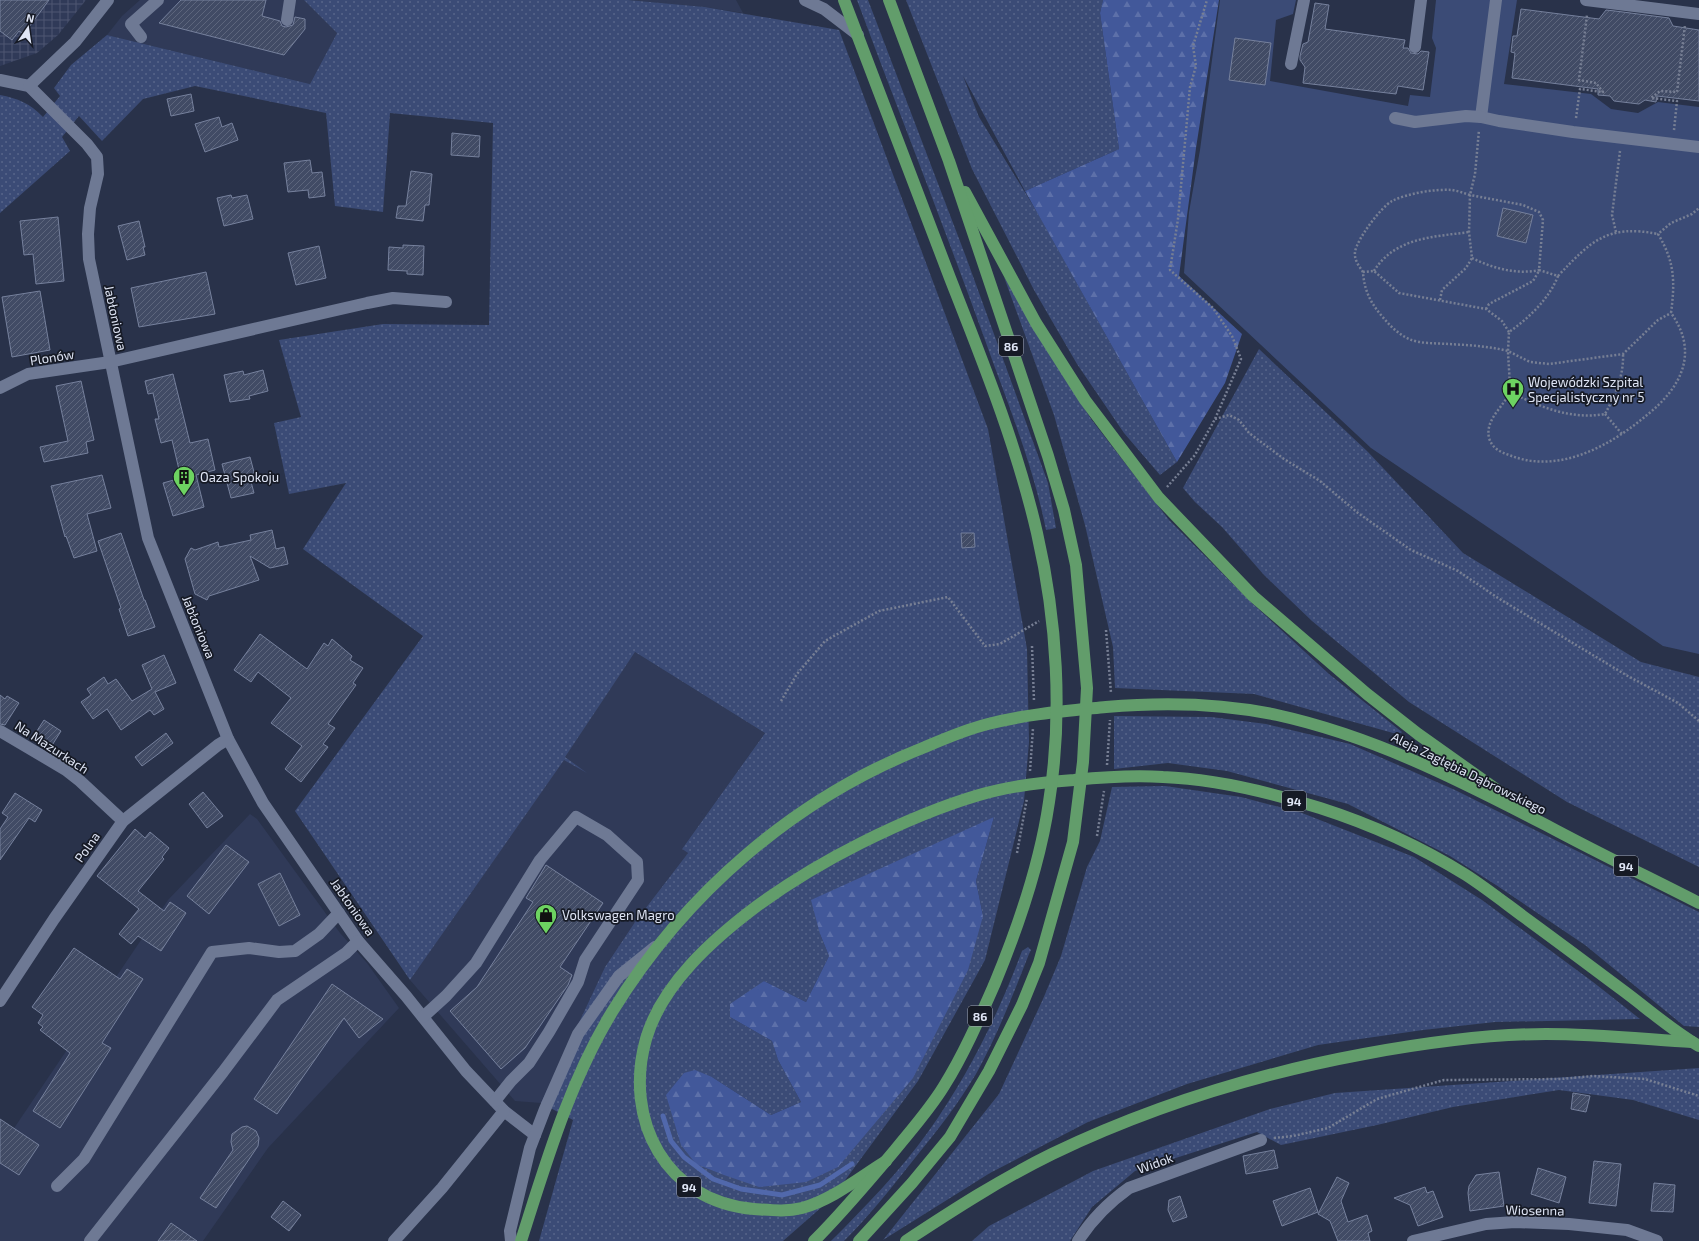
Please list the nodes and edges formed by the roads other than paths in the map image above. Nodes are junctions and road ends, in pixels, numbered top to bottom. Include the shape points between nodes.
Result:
1 (108, 0) edge
2 (158, 0) edge
3 (290, 0) edge
4 (805, 0) edge
5 (844, 0) edge
6 (889, 0) edge
7 (1304, 0) edge
8 (1421, 0) edge
9 (1496, 0) edge
10 (1586, 0) edge
11 (1699, 14) edge
12 (287, 20) dead end
13 (858, 35) junction
14 (141, 37) dead end
15 (1415, 47) dead end
16 (1291, 64) dead end
17 (0, 80) edge
18 (28, 86) junction
19 (1481, 117) junction
20 (1394, 118) dead end
21 (1699, 147) edge
22 (949, 160) junction
23 (446, 302) dead end
24 (110, 362) junction
25 (0, 388) edge
26 (0, 731) edge
27 (228, 739) junction
28 (123, 821) junction
29 (1552, 829) junction
30 (1699, 902) edge
31 (339, 913) junction
32 (358, 941) junction
33 (662, 941) junction
34 (0, 1001) edge
35 (423, 1017) junction
36 (1699, 1044) edge
37 (495, 1101) junction
38 (504, 1111) junction
39 (535, 1135) junction
40 (1261, 1140) road end
41 (886, 1161) junction
42 (57, 1186) dead end
43 (90, 1241) edge
44 (394, 1241) edge
45 (511, 1241) edge
46 (521, 1241) edge
47 (814, 1241) edge
48 (859, 1241) edge
49 (906, 1241) edge
50 (1078, 1241) edge
51 (1413, 1241) edge
52 (1657, 1241) edge

1 - 18 street via 74,42
2 - 14 street via 131,24
3 - 12 street
4 - 13 street via 824,9
5 - 13 main road, 86
6 - 22 main road, 86
7 - 16 street
8 - 15 street
9 - 19 street
10 - 11 street
13 - 41 main road, 86 via 986,370 1022,474 1038,536 1051,613 1055,656 1055,751 1049,803 1039,853 1012,941 961,1055 944,1085
17 - 18 street
18 - 24 street, Jabłoniowa via 97,157 98,174 90,208 89,259
19 - 20 street via 1466,116 1415,122
19 - 21 street via 1573,132
22 - 29 main road, 94 via 1036,323 1085,400 1159,498 1253,596 1367,694 1418,734
22 - 48 main road, 86 via 1064,510 1076,564 1083,642 1086,688 1083,762 1073,842 1039,963 1022,1005 989,1071 950,1137
23 - 24 street, Plonów via 393,298
24 - 25 street, Plonów via 28,374
24 - 27 street, Jabłoniowa via 148,538
26 - 28 street, Na Mazurkach via 66,770
27 - 28 street, Polna
27 - 31 street, Jabłoniowa via 264,803
28 - 34 street, Polna
29 - 30 main road, Aleja Zagłębia Dąbrowskiego / 94
29 - 33 main road, Aleja Zagłębia Dąbrowskiego via 1424,764 1353,736 1277,715 1233,708 1176,704 1128,705 1054,712 984,725 864,774 837,789 808,806 738,862 698,900
31 - 32 street, Jabłoniowa
31 - 42 street via 319,934 295,951 279,952 249,948 212,952 84,1158
32 - 35 street, Jabłoniowa
32 - 43 street via 346,953 277,1000
33 - 39 street via 619,976 578,1034
33 - 46 main road, Aleja Zagłębia Dąbrowskiego via 611,1014 588,1056 560,1122
35 - 37 street, Jabłoniowa via 466,1071
35 - 37 street via 476,963 540,860 576,817 607,835 637,862 638,880 585,960 578,982 549,1032 529,1063
36 - 41 main road, 94 via 1675,1030 1466,876 1420,849 1353,820 1320,808 1244,788 1184,778 1134,776 1017,786 982,794 918,816 835,856 772,895 720,936 682,976 657,1012 646,1037 639,1084 647,1124 666,1164 680,1180 698,1193 721,1203 745,1208 798,1208 829,1197
36 - 49 main road, 94 via 1546,1034 1477,1038 1402,1047 1305,1065 1196,1095 1107,1129 1051,1155 969,1199
37 - 38 street, Jabłoniowa
38 - 39 street, Jabłoniowa
38 - 44 street via 442,1188
39 - 45 street via 524,1169 510,1231
40 - 50 street, Widok via 1129,1188 1111,1200 1092,1220
41 - 47 main road, 86
51 - 52 street, Wiosenna via 1486,1224 1515,1222 1627,1230

